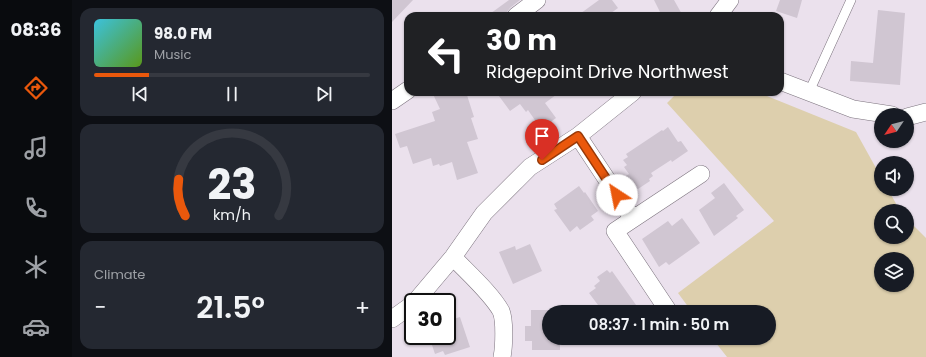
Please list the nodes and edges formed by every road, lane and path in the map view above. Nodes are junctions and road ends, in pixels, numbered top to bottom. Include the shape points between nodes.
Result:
1 (537, 0) edge
2 (730, 0) edge
3 (851, 0) edge
4 (521, 12) edge
5 (721, 12) edge
6 (784, 83) edge
7 (809, 92) junction
8 (404, 93) edge
9 (628, 96) edge
10 (392, 101) edge
11 (874, 112) edge
12 (926, 112) edge
13 (914, 115) edge
14 (578, 136) junction
15 (701, 174) dead end
16 (633, 219) junction
17 (453, 258) junction
18 (423, 293) edge
19 (664, 305) edge
20 (404, 310) edge
21 (392, 319) edge
22 (502, 357) edge

1 - 4 street
2 - 5 street
3 - 7 lane
6 - 7 street
7 - 11 street via 853,109
8 - 10 street
9 - 14 street
12 - 13 street
14 - 16 street
14 - 17 street via 530,167 484,214
15 - 16 street
16 - 19 street via 615,231
17 - 18 street
17 - 22 street via 490,296 501,312 504,344
20 - 21 street

